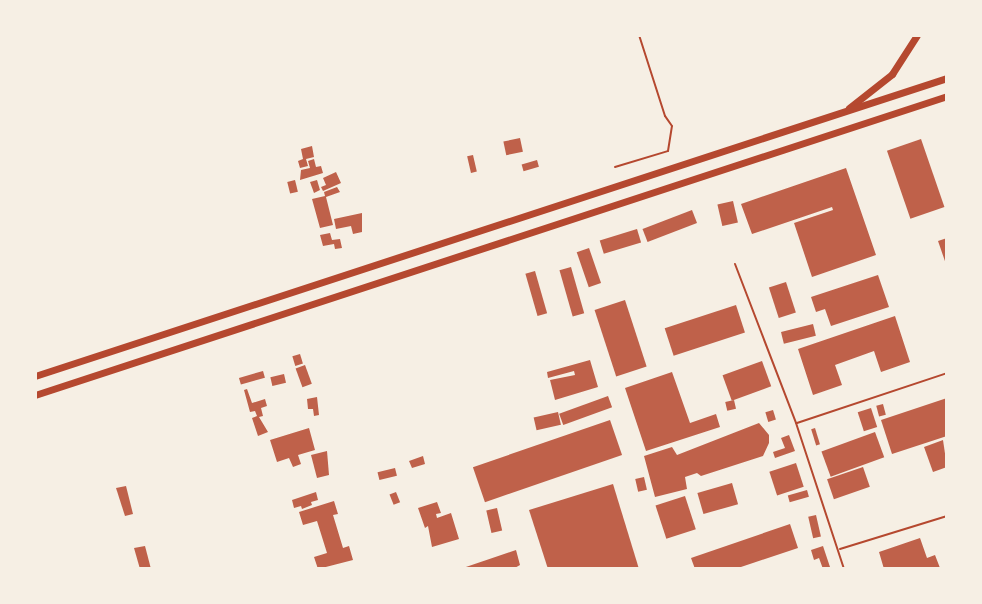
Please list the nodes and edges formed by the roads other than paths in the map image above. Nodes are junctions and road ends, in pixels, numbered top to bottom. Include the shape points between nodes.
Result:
1 (917, 35) edge
2 (947, 78) edge
3 (947, 96) edge
4 (846, 110) junction
5 (735, 264) dead end
6 (947, 373) edge
7 (35, 376) edge
8 (35, 395) edge
9 (796, 423) junction
10 (947, 516) edge
11 (839, 550) junction
12 (844, 569) edge

1 - 4 highway via 892,74
2 - 4 highway
3 - 8 highway
4 - 7 highway
5 - 9 lane
6 - 9 lane
9 - 11 lane
10 - 11 lane
11 - 12 lane

